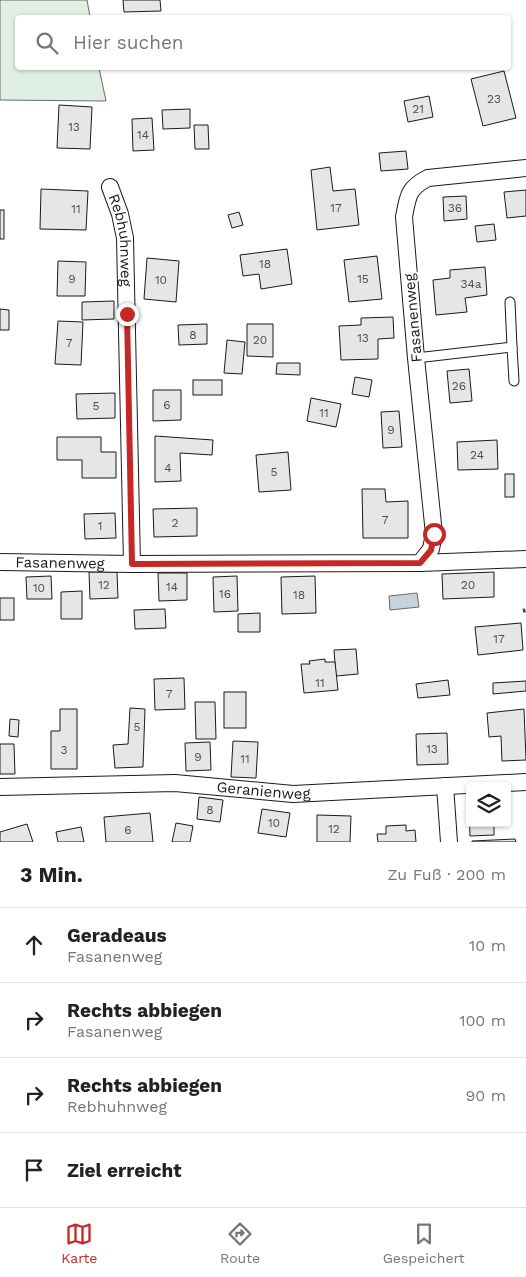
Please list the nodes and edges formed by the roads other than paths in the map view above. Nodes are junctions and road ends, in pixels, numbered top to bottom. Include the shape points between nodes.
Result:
1 (526, 168) edge
2 (110, 187) dead end
3 (510, 302) dead end
4 (512, 347) junction
5 (416, 358) junction
6 (514, 381) dead end
7 (526, 559) edge
8 (0, 562) edge
9 (420, 563) junction
10 (132, 564) junction
11 (526, 782) edge
12 (445, 786) junction
13 (0, 787) edge
14 (449, 842) edge

1 - 5 street, Fasanenweg via 428,178 415,184 408,195 404,217
2 - 10 street, Rebhuhnweg via 125,238
3 - 4 lane
4 - 5 lane
4 - 6 lane
5 - 9 street, Fasanenweg via 434,534 431,550
7 - 9 street, Fasanenweg
8 - 10 street, Fasanenweg
9 - 10 street, Fasanenweg
11 - 12 street, Geranienweg
12 - 13 street, Geranienweg via 293,794 175,783
12 - 14 street

